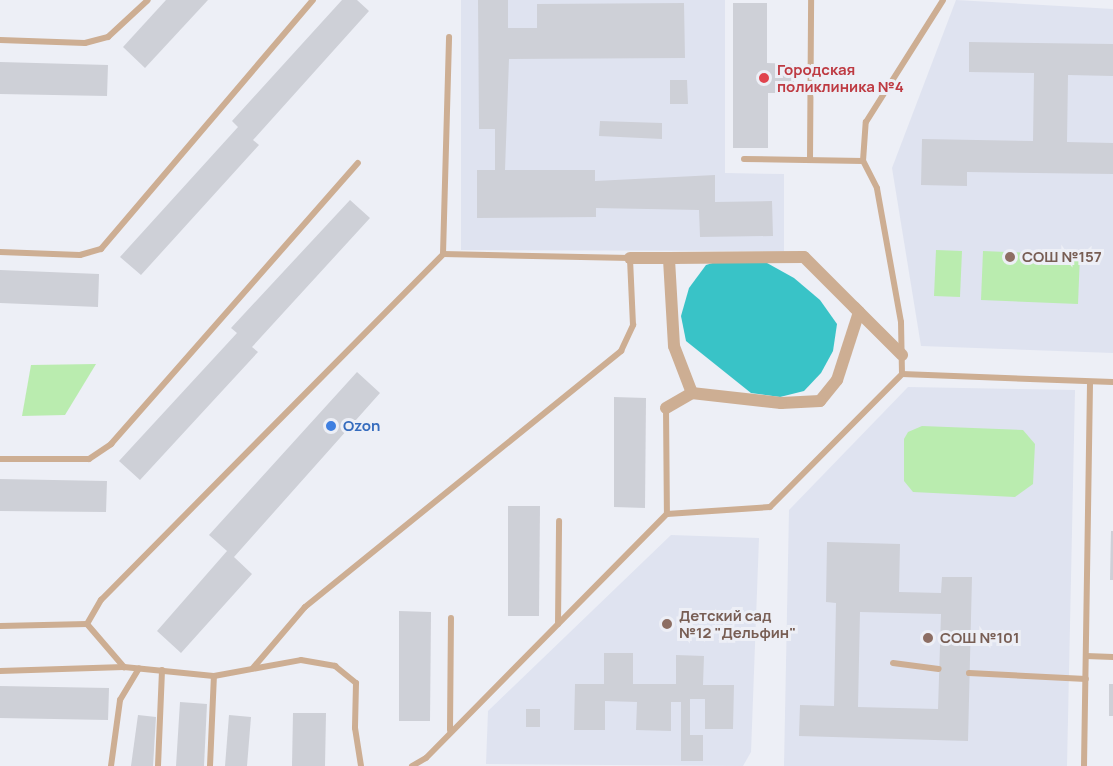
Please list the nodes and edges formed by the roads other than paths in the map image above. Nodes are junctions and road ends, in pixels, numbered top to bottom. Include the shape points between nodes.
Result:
1 (148, 0) edge
2 (313, 0) edge
3 (811, 0) edge
4 (943, 0) edge
5 (449, 37) dead end
6 (0, 40) edge
7 (744, 159) dead end
8 (810, 160) junction
9 (863, 160) junction
10 (358, 163) dead end
11 (0, 252) edge
12 (443, 254) junction
13 (630, 258) junction
14 (669, 258) junction
15 (859, 312) junction
16 (902, 355) junction
17 (902, 374) junction
18 (1090, 381) junction
19 (1113, 382) edge
20 (692, 393) junction
21 (666, 408) joint
22 (0, 459) edge
23 (667, 514) junction
24 (559, 521) dead end
25 (451, 618) dead end
26 (87, 624) junction
27 (558, 625) junction
28 (0, 626) edge
29 (1086, 656) junction
30 (1113, 657) edge
31 (893, 663) dead end
32 (124, 667) junction
33 (139, 668) junction
34 (253, 668) junction
35 (939, 669) dead end
36 (162, 670) junction
37 (0, 671) edge
38 (969, 673) dead end
39 (214, 676) junction
40 (1086, 679) junction
41 (450, 730) junction
42 (111, 766) edge
43 (158, 766) edge
44 (210, 766) edge
45 (361, 766) edge
46 (412, 766) edge
47 (1084, 766) edge

1 - 6 lane via 108,37 85,43
2 - 11 lane via 101,249 80,255
3 - 8 lane
4 - 9 lane via 866,122
5 - 12 lane
7 - 8 lane
8 - 9 lane
9 - 16 lane via 877,188 901,322
10 - 22 lane via 111,444 89,459
12 - 13 lane
12 - 26 lane via 101,600
13 - 14 street
13 - 34 lane via 633,325 621,351 305,607
14 - 15 street via 804,257
14 - 20 street via 674,346
15 - 16 street
15 - 20 street via 837,380 820,401 782,403
16 - 17 lane
17 - 18 lane
17 - 23 lane via 770,507
18 - 19 lane
18 - 29 lane
20 - 21 street
21 - 23 lane
23 - 27 lane
24 - 27 lane
25 - 41 lane
26 - 28 lane
26 - 32 lane
27 - 41 lane
29 - 30 lane
29 - 40 lane
31 - 35 lane
32 - 33 lane
32 - 37 lane
33 - 36 lane
33 - 42 lane via 120,700
34 - 39 lane
34 - 45 lane via 302,660 335,666 356,683 354,728
36 - 39 lane
36 - 43 lane
38 - 40 lane
39 - 44 lane
40 - 47 lane
41 - 46 lane via 426,758

